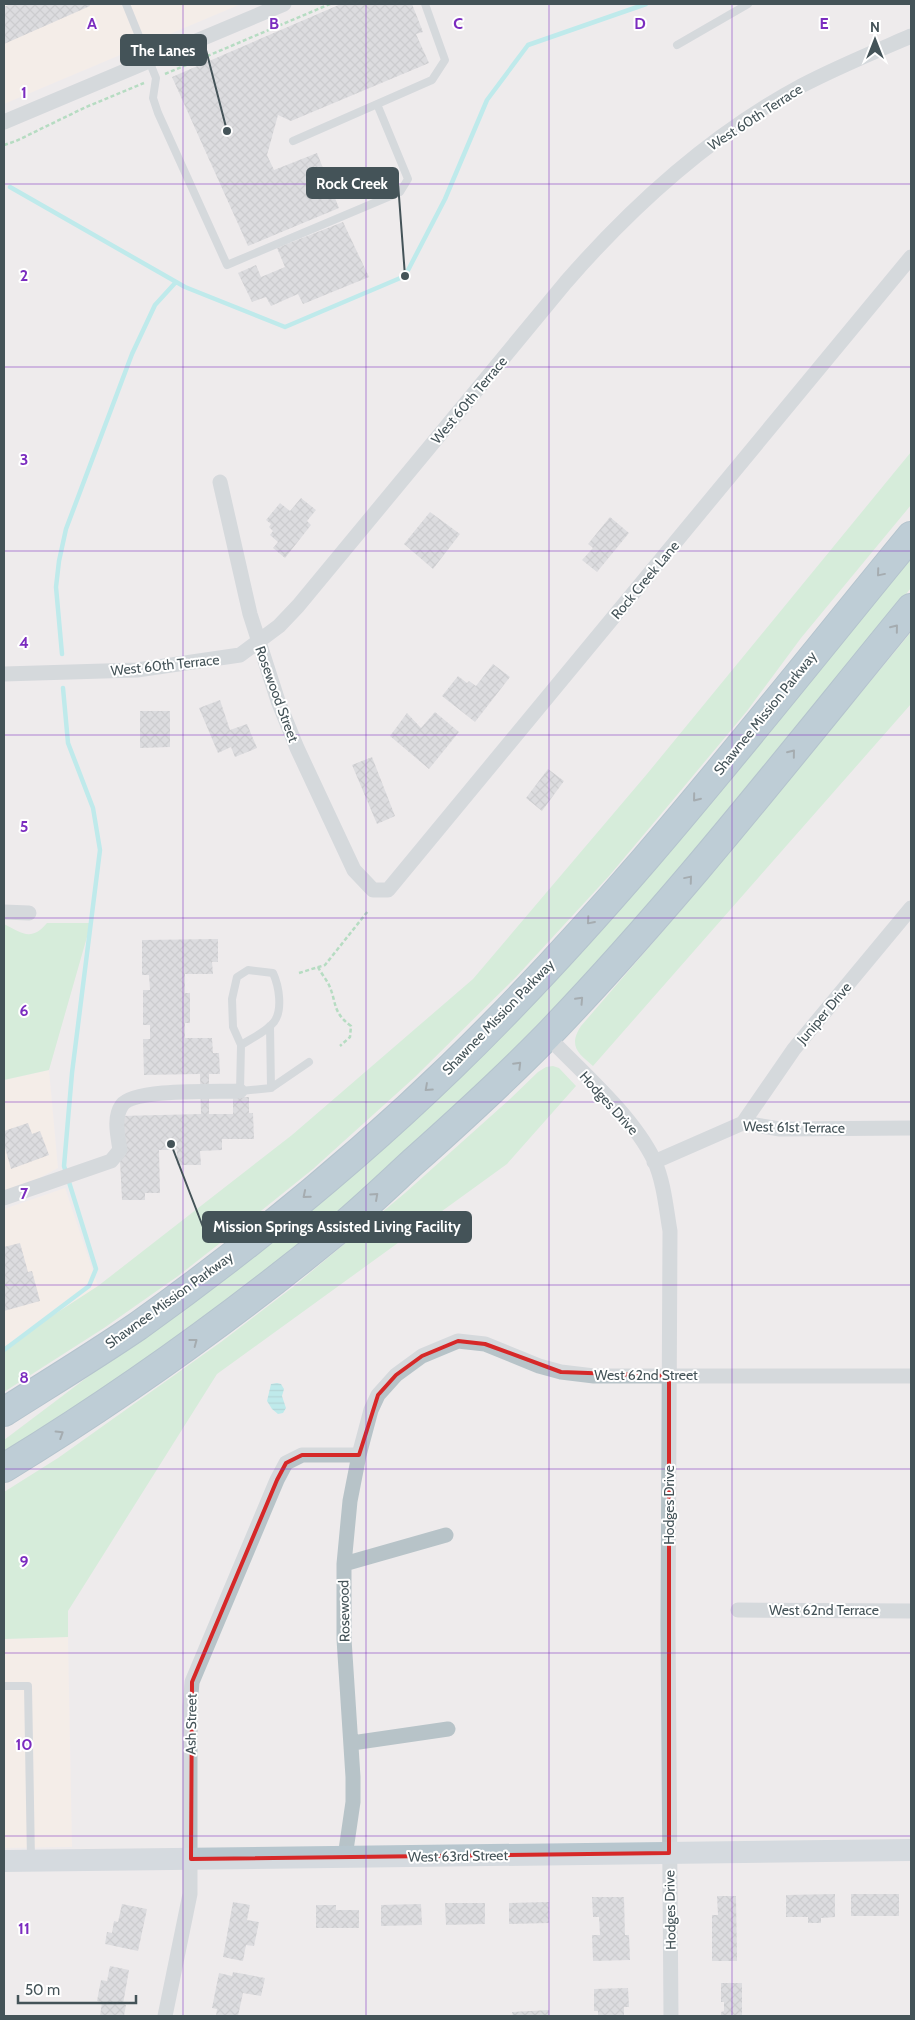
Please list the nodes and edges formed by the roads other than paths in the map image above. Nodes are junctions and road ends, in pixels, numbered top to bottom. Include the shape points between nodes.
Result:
1 (126, 4) edge
2 (284, 4) edge
3 (425, 4) edge
4 (748, 4) edge
5 (911, 36) edge
6 (677, 45) dead end
7 (150, 61) junction
8 (377, 104) junction
9 (4, 122) edge
10 (293, 141) dead end
11 (911, 258) edge
12 (220, 482) dead end
13 (911, 536) edge
14 (911, 608) edge
15 (259, 643) junction
16 (4, 674) edge
17 (374, 890) joint
18 (911, 908) edge
19 (4, 912) edge
20 (29, 913) dead end
21 (270, 1026) junction
22 (547, 1036) junction
23 (242, 1045) junction
24 (309, 1062) dead end
25 (271, 1088) junction
26 (240, 1092) junction
27 (743, 1123) junction
28 (911, 1128) edge
29 (654, 1162) junction
30 (4, 1198) edge
31 (396, 1375) joint
32 (670, 1376) junction
33 (911, 1376) edge
34 (4, 1412) edge
35 (359, 1456) junction
36 (4, 1468) edge
37 (446, 1535) dead end
38 (344, 1564) junction
39 (738, 1610) dead end
40 (911, 1611) edge
41 (4, 1686) edge
42 (448, 1729) dead end
43 (352, 1743) junction
44 (911, 1850) edge
45 (670, 1852) junction
46 (345, 1857) junction
47 (191, 1859) junction
48 (4, 1861) edge
49 (31, 1861) junction
50 (165, 2016) edge
51 (672, 2016) edge

1 - 7 lane
2 - 7 street
3 - 8 lane via 445,60 432,80
4 - 6 lane
5 - 15 street, West 60th Terrace via 799,87 702,151 648,196 604,238 298,606
7 - 8 lane via 156,78 153,98 158,113 227,265 400,192 408,179
7 - 9 street
8 - 10 lane
11 - 17 street, Rock Creek Lane via 404,872 388,890
12 - 15 street, Rosewood Street
13 -> 34 highway, Shawnee Mission Parkway via 660,842 527,990 451,1067 221,1264 136,1327
22 -> 14 highway via 687,881
15 - 16 street, West 60th Terrace via 240,655 137,670
15 - 17 street, Rosewood Street via 278,701 336,835 354,870
18 - 27 street, Juniper Drive via 794,1049
19 - 20 street
21 - 23 lane
21 - 23 lane via 275,1021 279,985 273,973 248,970 237,977 232,999 233,1027
21 - 25 lane
22 - 29 street, Hodges Drive via 630,1123
36 -> 22 highway via 180,1352 328,1238 489,1094
23 - 26 lane
24 - 25 lane
25 - 26 lane
26 - 30 street via 148,1094 132,1098 123,1104 116,1119 120,1150 111,1161
27 - 28 street, West 61st Terrace via 780,1129
27 - 29 street, West 61st Terrace
29 - 32 street, Hodges Drive via 670,1231
31 - 32 street, West 62nd Street via 422,1356 458,1341 485,1344 561,1372 594,1376
31 - 35 street, Rosewood via 378,1395 371,1410
32 - 33 street, West 62nd Street
32 - 45 street, Hodges Drive
35 - 38 street, Rosewood via 350,1502
35 - 47 street, Ash Street via 302,1455 286,1463 276,1480 192,1682
37 - 38 street
38 - 43 street, Rosewood via 344,1639
39 - 40 street, West 62nd Terrace
41 - 49 lane via 28,1686
42 - 43 street
43 - 46 street, Rosewood via 353,1802
44 - 45 main road, West 63rd Street
45 - 46 main road, West 63rd Street
45 - 51 street, Hodges Drive
46 - 47 main road, West 63rd Street
47 - 49 main road, West 63rd Street
47 - 50 street, Ash Street via 190,1894
48 - 49 main road, West 63rd Street

